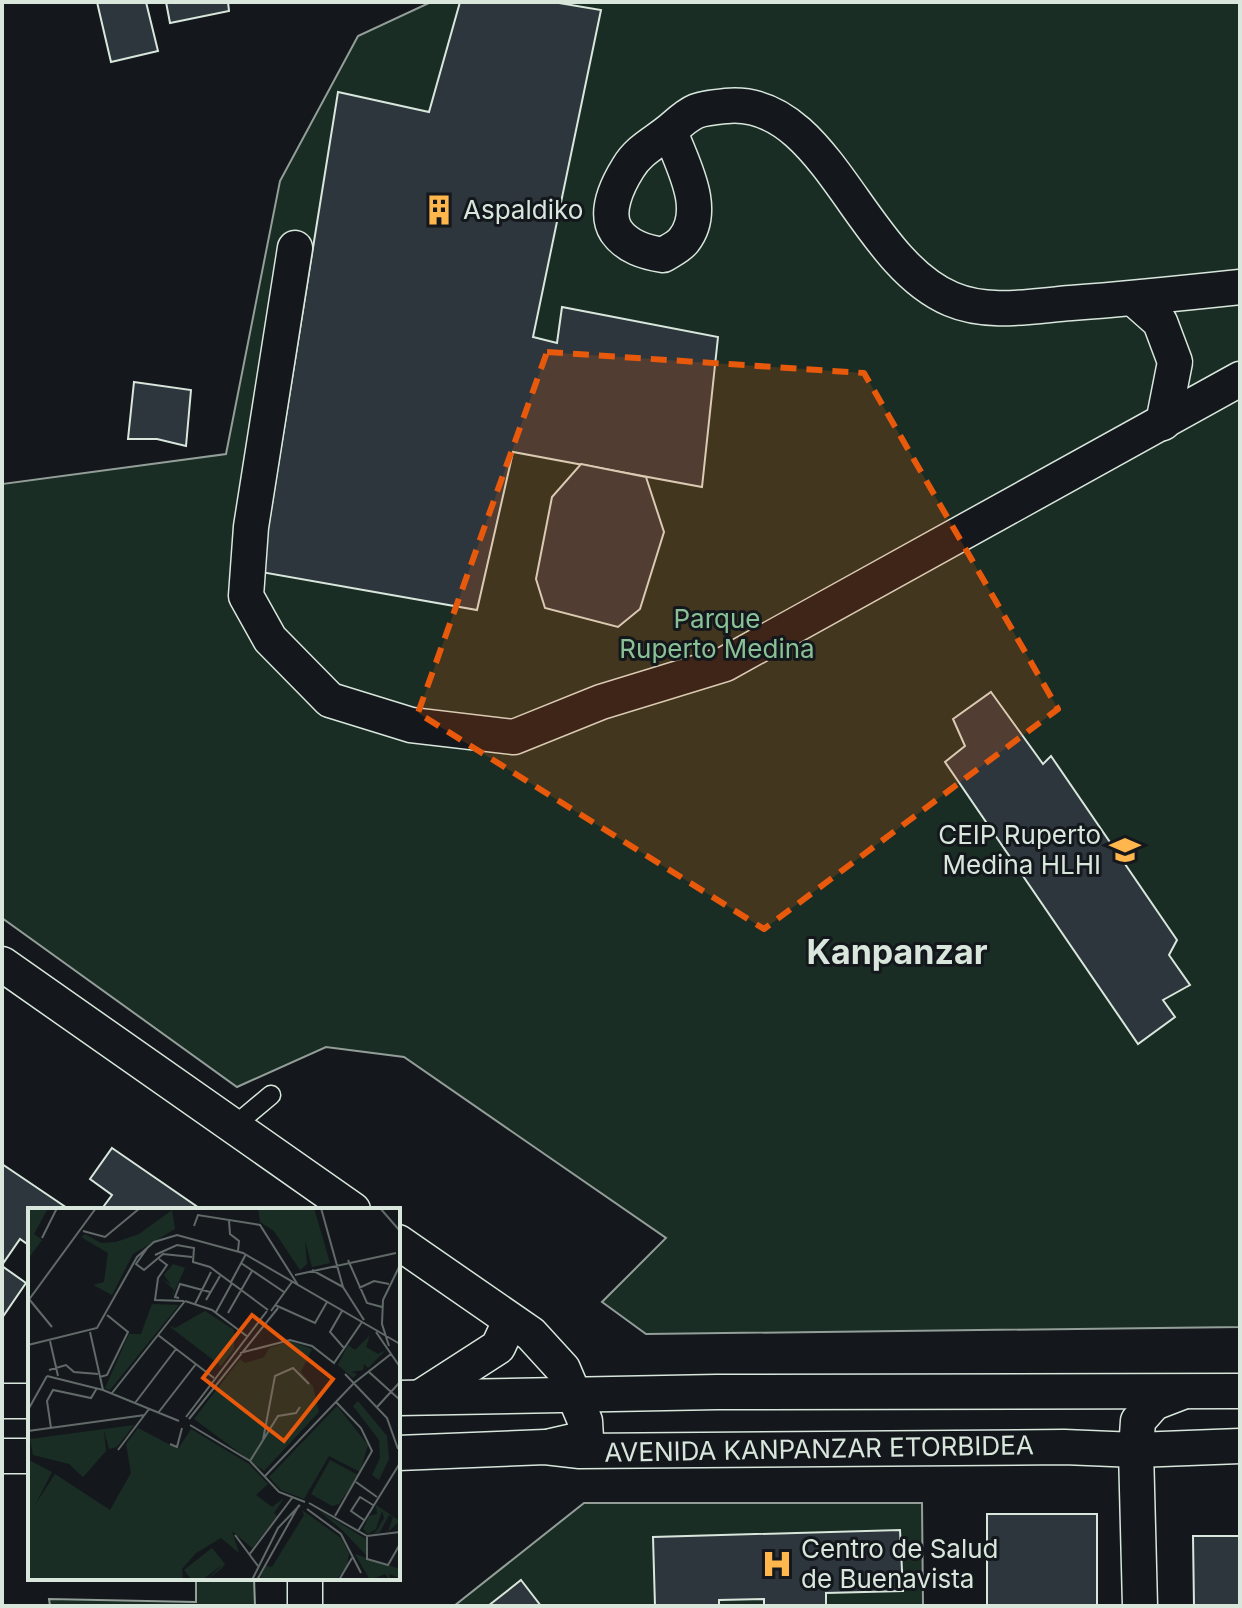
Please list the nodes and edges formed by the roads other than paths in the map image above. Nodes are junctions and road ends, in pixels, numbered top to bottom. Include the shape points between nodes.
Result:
1 (670, 131) dead end
2 (295, 248) dead end
3 (1240, 287) edge
4 (1134, 299) junction
5 (1240, 379) edge
6 (1163, 423) junction
7 (2, 964) edge
8 (271, 1095) dead end
9 (234, 1126) junction
10 (350, 1208) edge
11 (400, 1243) edge
12 (510, 1321) junction
13 (1184, 1391) junction
14 (1240, 1391) edge
15 (574, 1394) junction
16 (408, 1398) edge
17 (2, 1401) edge
18 (28, 1401) edge
19 (1240, 1446) edge
20 (545, 1447) junction
21 (1136, 1450) junction
22 (400, 1453) edge
23 (2, 1456) edge
24 (28, 1456) edge
25 (305, 1580) edge
26 (305, 1606) edge
27 (1140, 1606) edge

1 - 4 street via 687,113 701,109 746,104 777,115 805,136 887,249 917,280 952,300 992,309
2 - 6 street via 251,527 246,596 270,639 330,700 411,725 514,737 601,702 725,664
3 - 4 street
4 - 6 street via 1160,322 1175,362
5 - 6 street
7 - 9 street
8 - 9 lane
9 - 10 street
11 - 12 street
12 - 15 street via 531,1334 563,1369
12 - 16 street via 498,1347
13 - 14 street, AVENIDA KANPANZAR ETORBIDEA
13 - 15 street, AVENIDA KANPANZAR ETORBIDEA
13 - 21 street via 1154,1403 1138,1421
15 - 16 street, AVENIDA KANPANZAR ETORBIDEA
15 - 20 street via 586,1438
17 - 18 street
19 - 21 street, AVENIDA KANPANZAR ETORBIDEA
20 - 21 street, AVENIDA KANPANZAR ETORBIDEA
20 - 22 street, AVENIDA KANPANZAR ETORBIDEA
21 - 27 street
23 - 24 street
25 - 26 street

